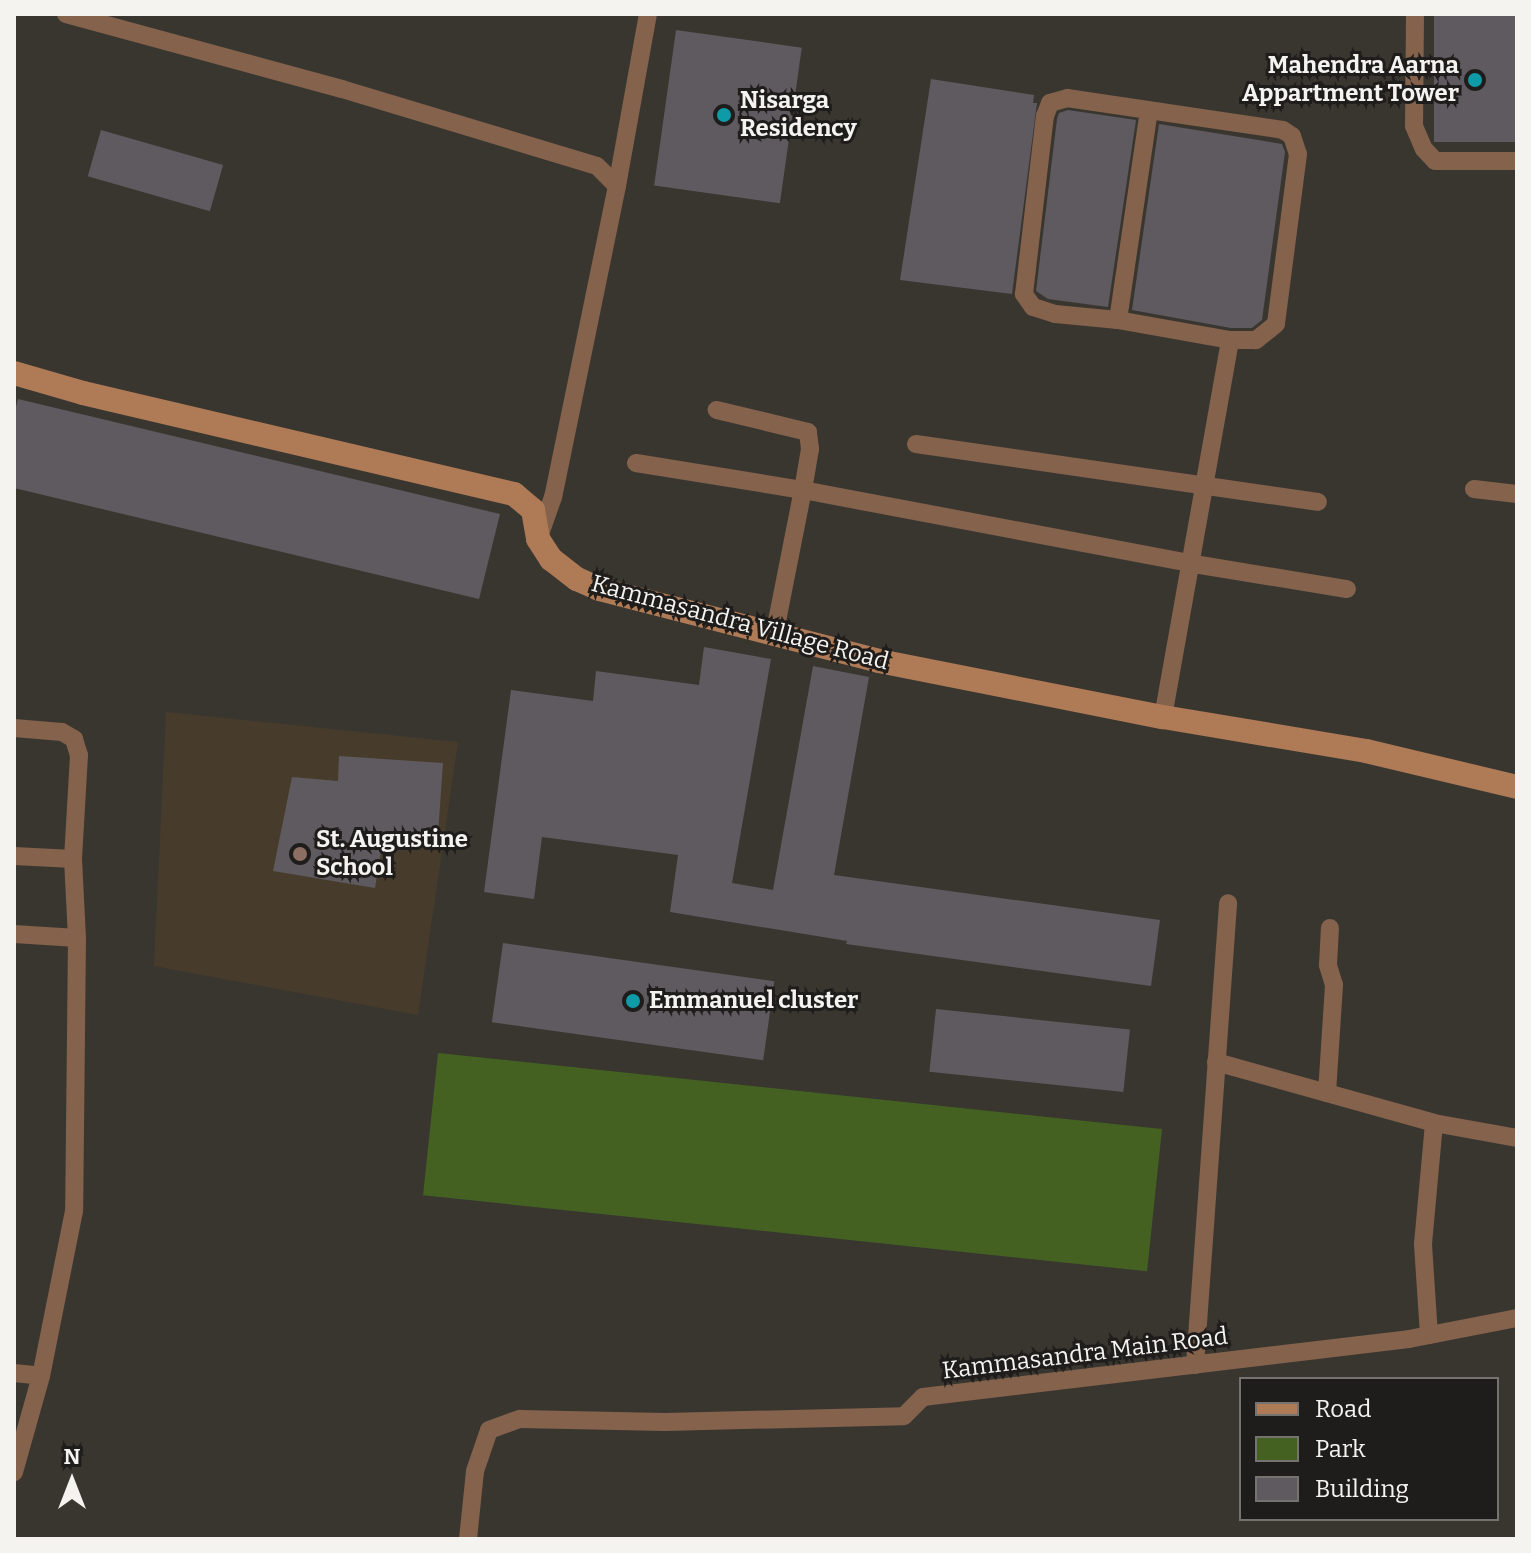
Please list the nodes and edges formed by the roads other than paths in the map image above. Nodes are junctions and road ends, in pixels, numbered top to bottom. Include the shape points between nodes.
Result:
1 (66, 14) edge
2 (648, 14) edge
3 (1415, 14) edge
4 (1149, 111) junction
5 (1517, 161) edge
6 (617, 186) junction
7 (1118, 320) junction
8 (1230, 340) junction
9 (14, 373) edge
10 (717, 410) dead end
11 (916, 444) dead end
12 (636, 463) dead end
13 (1203, 485) junction
14 (1474, 489) dead end
15 (803, 490) junction
16 (1517, 494) edge
17 (1318, 502) dead end
18 (538, 539) junction
19 (1188, 563) junction
20 (1347, 589) dead end
21 (774, 636) junction
22 (1163, 717) junction
23 (14, 728) edge
24 (1517, 787) edge
25 (14, 856) edge
26 (73, 859) junction
27 (1228, 903) dead end
28 (1330, 928) dead end
29 (14, 934) edge
30 (77, 938) junction
31 (1216, 1062) junction
32 (1327, 1093) junction
33 (1434, 1123) junction
34 (1517, 1138) edge
35 (1517, 1318) edge
36 (1429, 1335) junction
37 (1195, 1365) junction
38 (14, 1373) edge
39 (41, 1376) junction
40 (14, 1472) edge
41 (468, 1539) edge

1 - 6 street via 597,166
2 - 6 street
3 - 5 street via 1414,126 1424,149 1435,161
4 - 7 street
4 - 7 street via 1067,98 1050,103 1045,116 1024,294 1033,307 1055,314
4 - 8 street via 1283,130 1292,136 1298,154 1276,324 1256,340
6 - 18 street via 553,497
7 - 8 street
8 - 13 street
9 - 18 street, Kammasandra Village Road via 506,491 533,510
10 - 15 street via 808,432
11 - 13 street
12 - 15 street
13 - 17 street
13 - 19 street
14 - 16 street
15 - 19 street
15 - 21 street
18 - 21 street, Kammasandra Village Road via 560,568 599,589
19 - 20 street
19 - 22 street
21 - 22 street, Kammasandra Village Road
22 - 24 street, Kammasandra Village Road via 1366,751
23 - 26 street via 62,732 74,739 79,755
25 - 26 street
26 - 30 street
27 - 31 street
28 - 32 street via 1328,965 1334,985
29 - 30 street
30 - 39 street via 74,1211
31 - 32 street
31 - 37 street
32 - 33 street
33 - 34 street
33 - 36 street via 1423,1244
35 - 36 street, Kammasandra Main Road
36 - 37 street, Kammasandra Main Road
37 - 41 street, Kammasandra Main Road via 923,1397 904,1416 665,1422 520,1419 489,1430 475,1471
38 - 39 street
39 - 40 street

